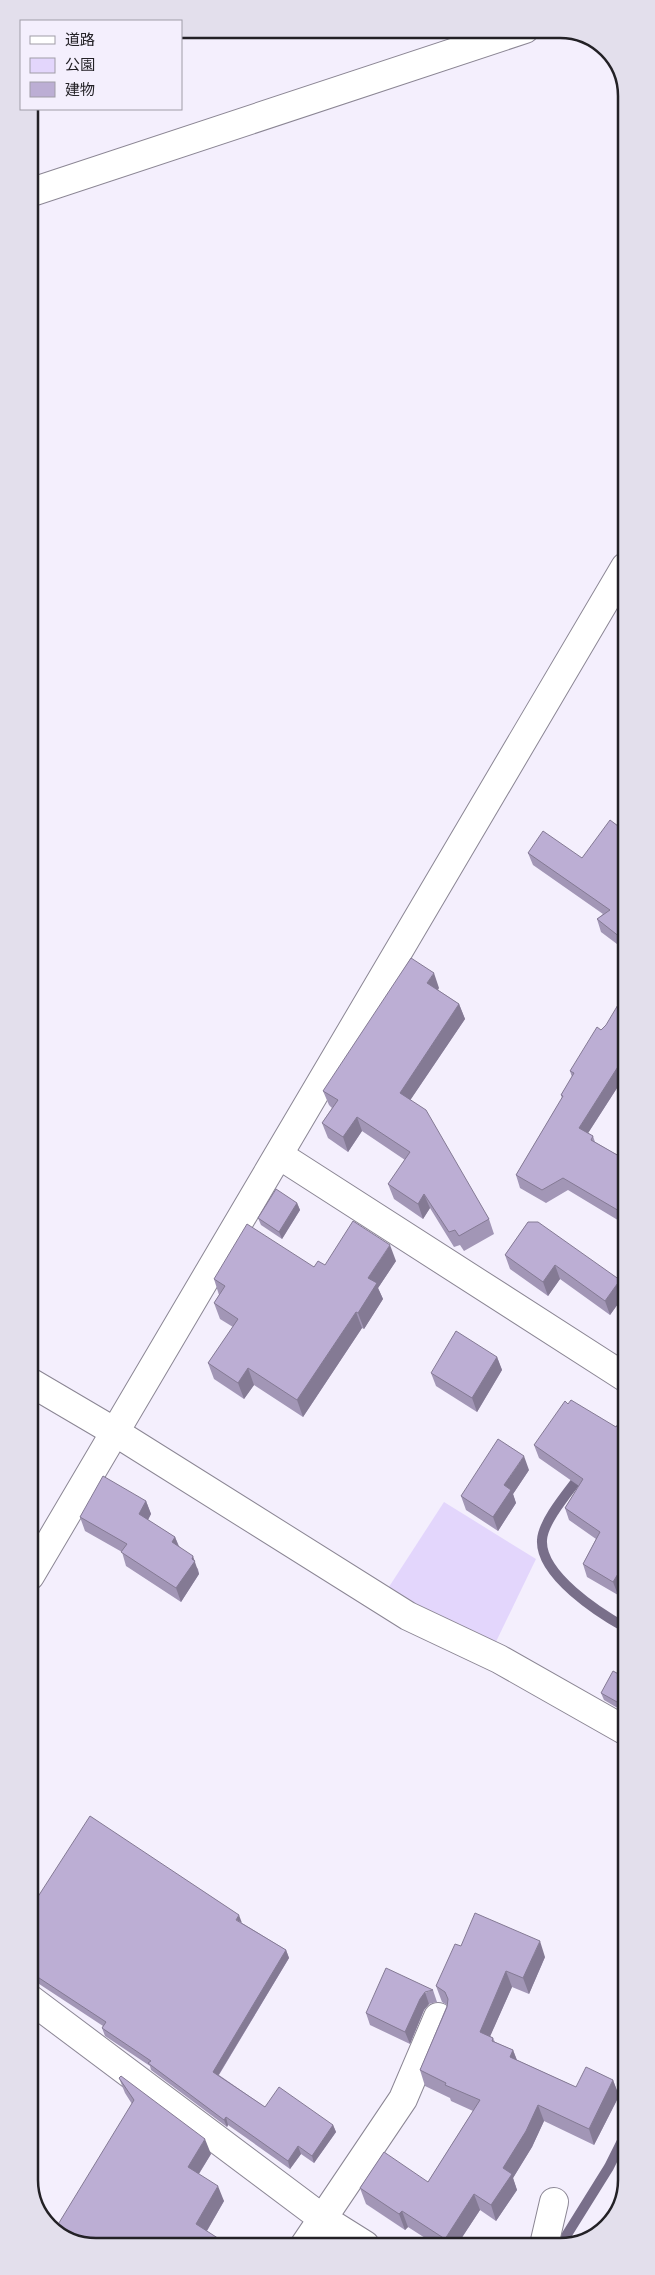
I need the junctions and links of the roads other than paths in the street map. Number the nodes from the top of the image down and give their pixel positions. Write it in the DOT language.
graph roads {
  1 [pos="498,38"];
  2 [pos="38,190"];
  3 [pos="618,579"];
  4 [pos="279,1155"];
  5 [pos="618,1373"];
  6 [pos="38,1387"];
  7 [pos="115,1432"];
  8 [pos="38,1562"];
  9 [pos="618,1726"];
  10 [pos="38,2004"];
  11 [pos="438,2017"];
  12 [pos="554,2202"];
  13 [pos="322,2218"];
  14 [pos="309,2237"];
  15 [pos="353,2238"];
  16 [pos="546,2238"];
  1 -- 2 [label="street"];
  3 -- 4 [label="street"];
  4 -- 5 [label="street"];
  4 -- 7 [label="street"];
  6 -- 7 [label="street"];
  7 -- 8 [label="street"];
  7 -- 9 [label="street"];
  10 -- 13 [label="street"];
  11 -- 13 [label="street"];
  12 -- 16 [label="street"];
  13 -- 14 [label="street"];
  13 -- 15 [label="street"];
}
